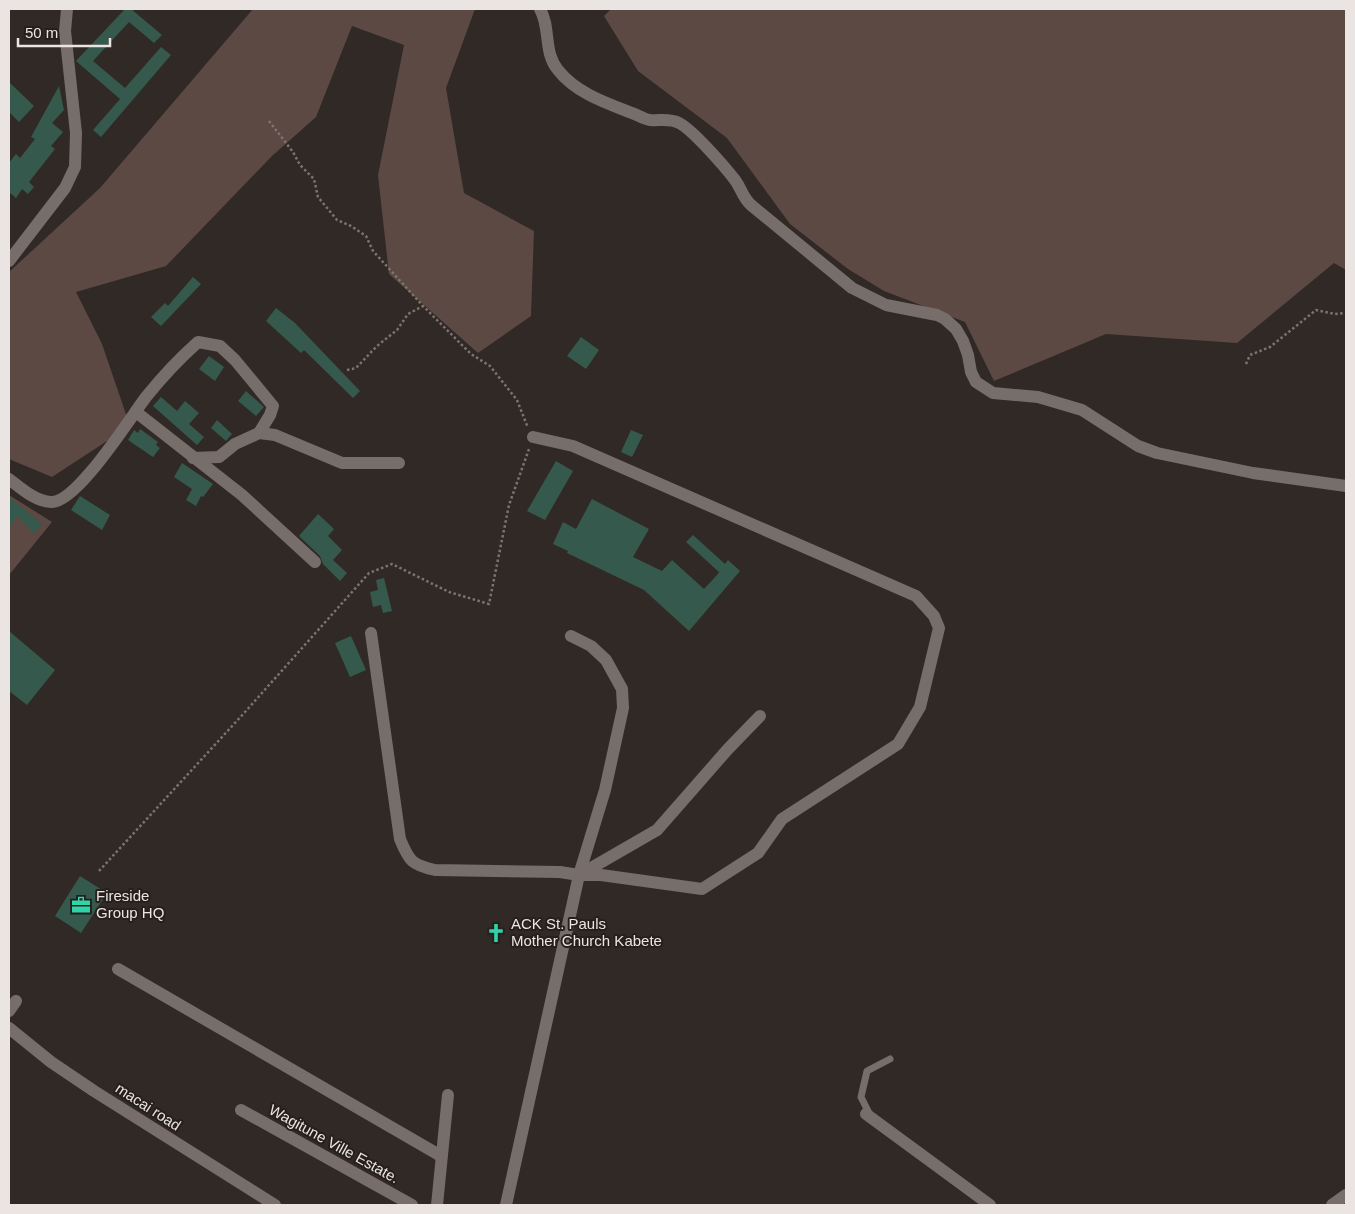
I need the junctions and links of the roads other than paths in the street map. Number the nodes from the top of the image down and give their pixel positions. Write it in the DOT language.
graph roads {
  1 [pos="68,9"];
  2 [pos="540,9"];
  3 [pos="9,261"];
  4 [pos="136,412"];
  5 [pos="259,433"];
  6 [pos="533,437"];
  7 [pos="193,458"];
  8 [pos="400,462"];
  9 [pos="9,479"];
  10 [pos="1346,486"];
  11 [pos="315,562"];
  12 [pos="371,633"];
  13 [pos="571,636"];
  14 [pos="760,716"];
  15 [pos="579,875"];
  16 [pos="118,970"];
  17 [pos="9,1028"];
  18 [pos="890,1059"];
  19 [pos="448,1095"];
  20 [pos="240,1110"];
  21 [pos="869,1116"];
  22 [pos="441,1156"];
  23 [pos="1346,1195"];
  24 [pos="275,1205"];
  25 [pos="412,1205"];
  26 [pos="437,1205"];
  27 [pos="506,1205"];
  28 [pos="990,1205"];
  29 [pos="1332,1205"];
  1 -- 3 [label="street"];
  2 -- 10 [label="street"];
  4 -- 5 [label="street"];
  4 -- 7 [label="street"];
  4 -- 9 [label="street"];
  5 -- 7 [label="street"];
  5 -- 8 [label="street"];
  6 -- 15 [label="street"];
  7 -- 11 [label="street"];
  12 -- 15 [label="street"];
  13 -- 15 [label="street"];
  14 -- 15 [label="street"];
  15 -- 27 [label="street"];
  16 -- 22 [label="street"];
  17 -- 24 [label="street, macai road"];
  18 -- 21 [label="lane"];
  19 -- 22 [label="street"];
  20 -- 25 [label="street, Wagitune Ville Estate."];
  21 -- 28 [label="street"];
  22 -- 26 [label="street"];
  23 -- 29 [label="street"];
}
